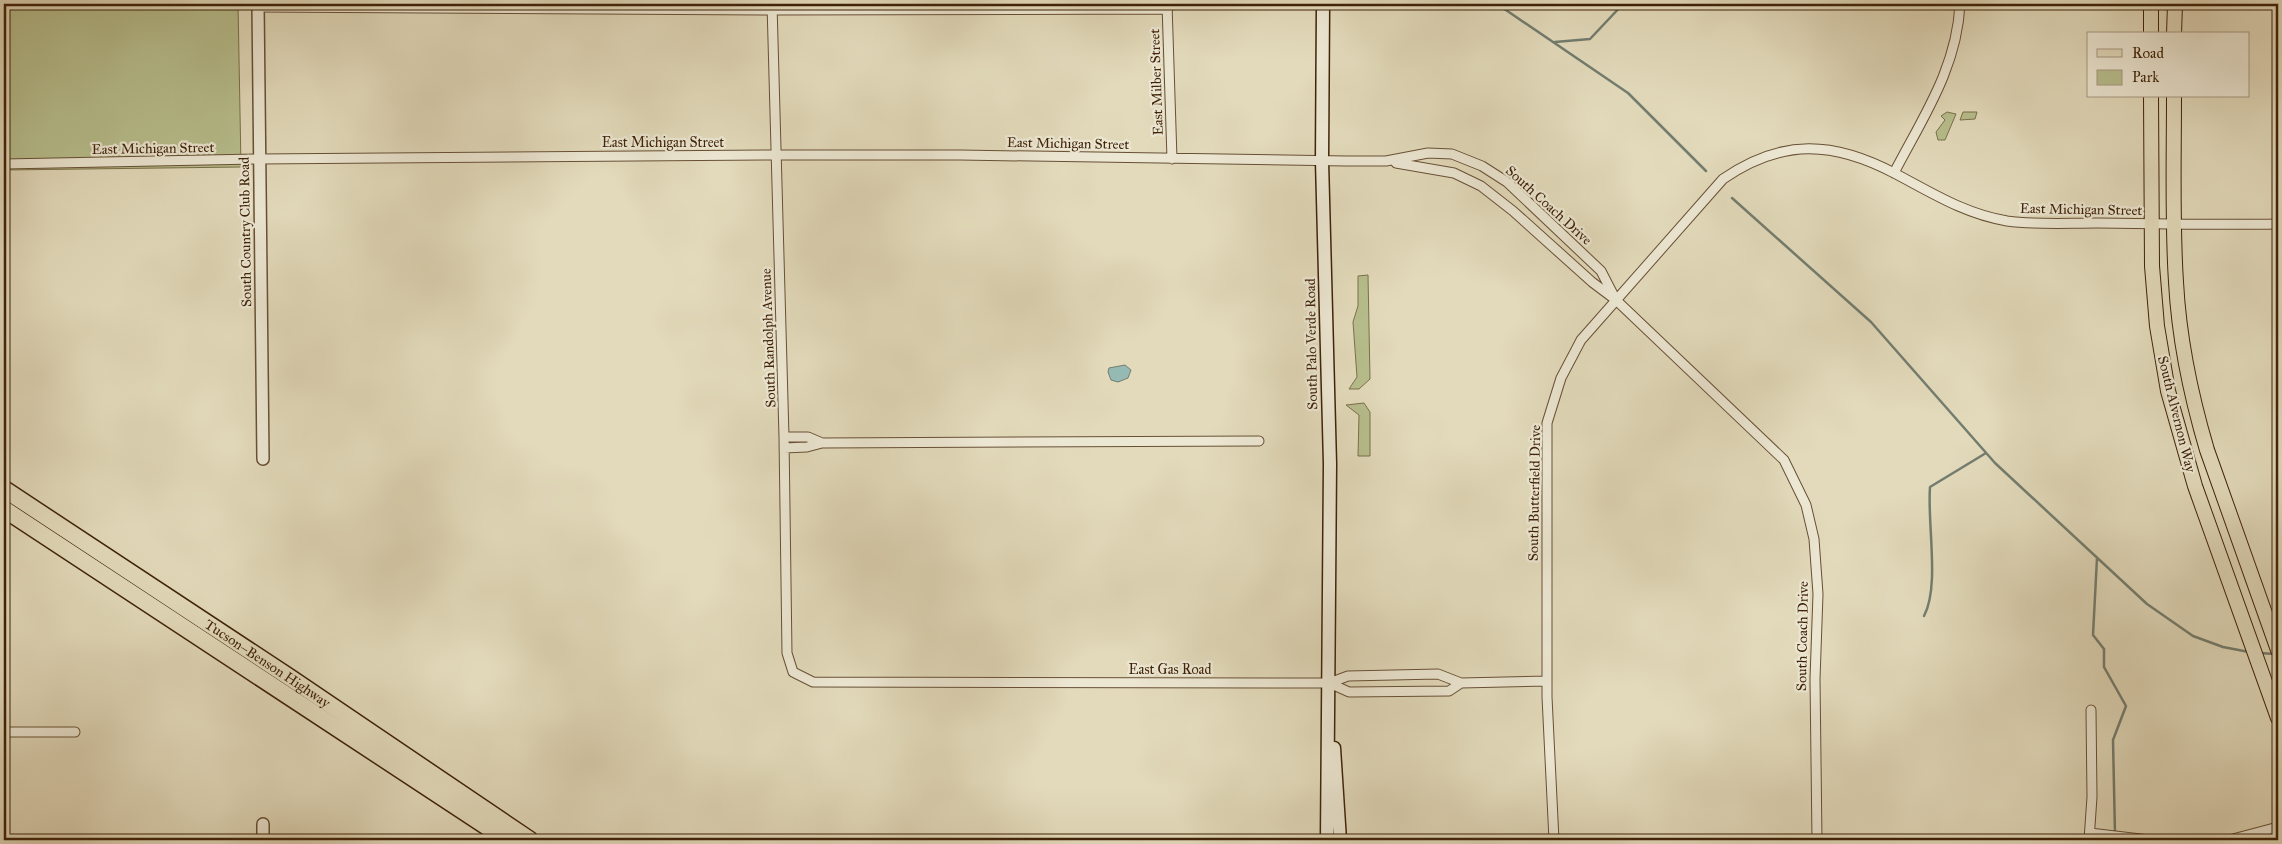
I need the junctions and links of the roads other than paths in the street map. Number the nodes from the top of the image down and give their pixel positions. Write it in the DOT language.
graph roads {
  1 [pos="1322,4"];
  2 [pos="1960,4"];
  3 [pos="2151,4"];
  4 [pos="2174,4"];
  5 [pos="258,6"];
  6 [pos="772,7"];
  7 [pos="1167,7"];
  8 [pos="2151,32"];
  9 [pos="2174,32"];
  10 [pos="2151,98"];
  11 [pos="2174,98"];
  12 [pos="776,155"];
  13 [pos="259,159"];
  14 [pos="1172,159"];
  15 [pos="1322,161"];
  16 [pos="1386,161"];
  17 [pos="4,164"];
  18 [pos="1482,166"];
  19 [pos="1894,172"];
  20 [pos="1472,181"];
  21 [pos="2150,224"];
  22 [pos="2174,224"];
  23 [pos="2278,224"];
  24 [pos="1616,300"];
  25 [pos="784,437"];
  26 [pos="1259,441"];
  27 [pos="822,443"];
  28 [pos="784,448"];
  29 [pos="262,459"];
  30 [pos="4,489"];
  31 [pos="4,509"];
  32 [pos="2278,649"];
  33 [pos="793,672"];
  34 [pos="1547,681"];
  35 [pos="1328,683"];
  36 [pos="1460,683"];
  37 [pos="2091,710"];
  38 [pos="2278,718"];
  39 [pos="4,732"];
  40 [pos="74,732"];
  41 [pos="263,824"];
  42 [pos="2278,827"];
  43 [pos="2090,836"];
  44 [pos="263,840"];
  45 [pos="507,840"];
  46 [pos="530,840"];
  47 [pos="1327,840"];
  48 [pos="1340,840"];
  49 [pos="1554,840"];
  50 [pos="1817,840"];
  51 [pos="2149,840"];
  52 [pos="2229,840"];
  1 -- 15 [label="main road, South Palo Verde Road"];
  2 -- 19 [label="street"];
  3 -- 8 [label="main road"];
  4 -- 9 [label="main road"];
  5 -- 6 [label="street"];
  5 -- 13 [label="street, South Country Club Road"];
  6 -- 7 [label="street"];
  6 -- 12 [label="street, South Randolph Avenue"];
  7 -- 14 [label="street, East Milber Street"];
  10 -- 21 [label="main road, South Alvernon Way"];
  11 -- 22 [label="main road, South Alvernon Way"];
  12 -- 13 [label="street, East Michigan Street"];
  12 -- 14 [label="street, East Michigan Street"];
  12 -- 25 [label="street, South Randolph Avenue"];
  13 -- 17 [label="street, East Michigan Street"];
  13 -- 29 [label="street, South Country Club Road"];
  14 -- 15 [label="street, East Michigan Street"];
  15 -- 16 [label="street, South Coach Drive"];
  15 -- 35 [label="main road, South Palo Verde Road"];
  16 -- 18 [label="street, South Coach Drive"];
  16 -- 20 [label="street, South Coach Drive"];
  18 -- 20 [label="street"];
  18 -- 24 [label="street, South Coach Drive"];
  19 -- 21 [label="street, East Michigan Street"];
  19 -- 24 [label="street, South Butterfield Drive"];
  20 -- 24 [label="street, South Coach Drive"];
  21 -- 22 [label="street, East Michigan Street"];
  21 -- 38 [label="main road, South Alvernon Way"];
  22 -- 23 [label="street, East Michigan Street"];
  22 -- 32 [label="main road, South Alvernon Way"];
  24 -- 34 [label="street, South Butterfield Drive"];
  24 -- 50 [label="street, South Coach Drive"];
  25 -- 27 [label="street"];
  25 -- 28 [label="street, South Randolph Avenue"];
  26 -- 27 [label="street"];
  27 -- 28 [label="street"];
  28 -- 33 [label="street, South Randolph Avenue"];
  30 -- 46 [label="highway, Tucson–Benson Highway"];
  31 -- 45 [label="highway, Tucson–Benson Highway"];
  33 -- 35 [label="street, East Gas Road"];
  34 -- 36 [label="street, East Gas Road"];
  34 -- 49 [label="street, South Butterfield Drive"];
  35 -- 36 [label="street, East Gas Road"];
  35 -- 36 [label="street"];
  35 -- 47 [label="main road, South Palo Verde Road"];
  35 -- 48 [label="main road, South Palo Verde Road"];
  37 -- 43 [label="street"];
  39 -- 40 [label="street"];
  41 -- 44 [label="street"];
  42 -- 52 [label="street"];
  43 -- 51 [label="street"];
}
